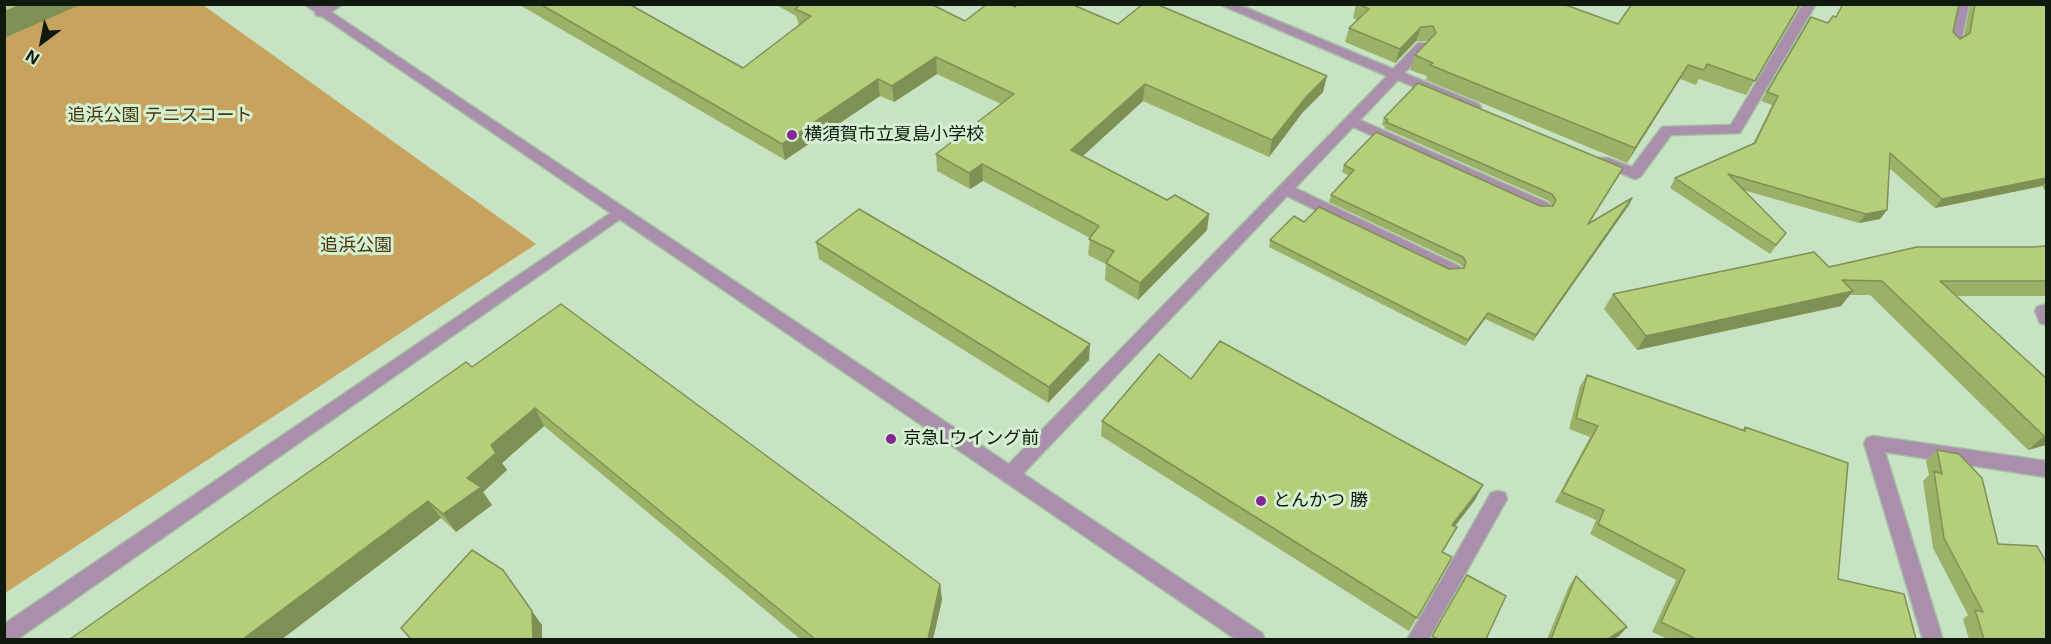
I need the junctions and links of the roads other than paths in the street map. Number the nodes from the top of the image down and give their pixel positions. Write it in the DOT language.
graph roads {
  1 [pos="338,4"];
  2 [pos="1225,4"];
  3 [pos="1810,4"];
  4 [pos="1963,4"];
  5 [pos="316,9"];
  6 [pos="1955,42"];
  7 [pos="1423,46"];
  8 [pos="1396,74"];
  9 [pos="1483,111"];
  10 [pos="1351,121"];
  11 [pos="1591,156"];
  12 [pos="1285,189"];
  13 [pos="1544,207"];
  14 [pos="618,213"];
  15 [pos="1453,270"];
  16 [pos="2046,310"];
  17 [pos="2046,319"];
  18 [pos="2046,469"];
  19 [pos="1010,475"];
  20 [pos="1498,498"];
  21 [pos="4,636"];
  22 [pos="1255,639"];
  23 [pos="1417,639"];
  24 [pos="1933,639"];
  1 -- 5 [label="street"];
  2 -- 8 [label="street"];
  3 -- 11 [label="street"];
  4 -- 6 [label="street"];
  5 -- 14 [label="street"];
  7 -- 8 [label="street"];
  8 -- 9 [label="street"];
  8 -- 10 [label="street"];
  10 -- 12 [label="street"];
  10 -- 13 [label="street"];
  12 -- 15 [label="street"];
  12 -- 19 [label="street"];
  14 -- 19 [label="street"];
  14 -- 21 [label="street"];
  16 -- 17 [label="street"];
  18 -- 24 [label="street"];
  19 -- 22 [label="street"];
  20 -- 23 [label="street"];
}
